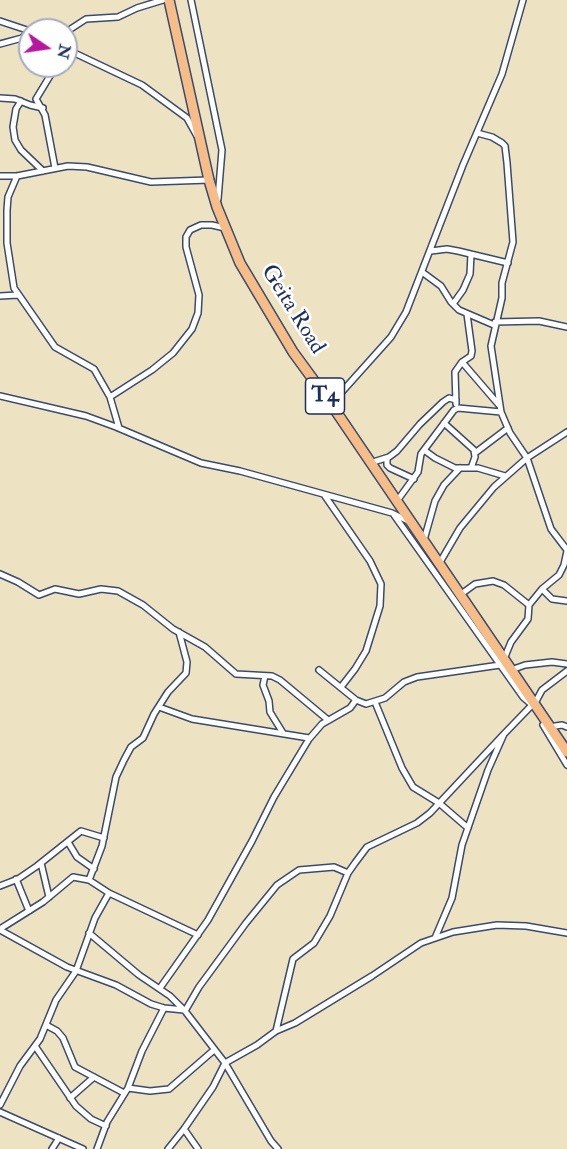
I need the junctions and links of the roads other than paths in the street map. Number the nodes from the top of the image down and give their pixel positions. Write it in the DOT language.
graph roads {
  1 [pos="163,0"];
  2 [pos="169,0"];
  3 [pos="191,0"];
  4 [pos="523,0"];
  5 [pos="0,21"];
  6 [pos="78,24"];
  7 [pos="18,27"];
  8 [pos="18,39"];
  9 [pos="0,44"];
  10 [pos="78,55"];
  11 [pos="49,78"];
  12 [pos="0,98"];
  13 [pos="21,101"];
  14 [pos="43,108"];
  15 [pos="477,133"];
  16 [pos="199,140"];
  17 [pos="55,168"];
  18 [pos="43,171"];
  19 [pos="0,176"];
  20 [pos="17,176"];
  21 [pos="209,180"];
  22 [pos="217,207"];
  23 [pos="225,228"];
  24 [pos="431,251"];
  25 [pos="471,254"];
  26 [pos="508,263"];
  27 [pos="422,272"];
  28 [pos="18,295"];
  29 [pos="0,296"];
  30 [pos="453,304"];
  31 [pos="467,314"];
  32 [pos="495,324"];
  33 [pos="567,327"];
  34 [pos="462,362"];
  35 [pos="1,397"];
  36 [pos="110,397"];
  37 [pos="456,400"];
  38 [pos="331,404"];
  39 [pos="455,409"];
  40 [pos="500,409"];
  41 [pos="444,423"];
  42 [pos="118,428"];
  43 [pos="508,428"];
  44 [pos="567,432"];
  45 [pos="424,450"];
  46 [pos="475,453"];
  47 [pos="387,458"];
  48 [pos="527,458"];
  49 [pos="370,463"];
  50 [pos="460,468"];
  51 [pos="471,468"];
  52 [pos="505,476"];
  53 [pos="414,478"];
  54 [pos="325,496"];
  55 [pos="397,501"];
  56 [pos="392,513"];
  57 [pos="411,523"];
  58 [pos="424,542"];
  59 [pos="567,550"];
  60 [pos="439,564"];
  61 [pos="0,574"];
  62 [pos="543,588"];
  63 [pos="460,595"];
  64 [pos="567,601"];
  65 [pos="529,605"];
  66 [pos="179,632"];
  67 [pos="502,663"];
  68 [pos="567,664"];
  69 [pos="319,670"];
  70 [pos="511,670"];
  71 [pos="567,671"];
  72 [pos="266,676"];
  73 [pos="341,687"];
  74 [pos="356,700"];
  75 [pos="375,702"];
  76 [pos="533,704"];
  77 [pos="159,707"];
  78 [pos="328,720"];
  79 [pos="549,727"];
  80 [pos="567,727"];
  81 [pos="284,733"];
  82 [pos="504,734"];
  83 [pos="309,738"];
  84 [pos="567,752"];
  85 [pos="567,765"];
  86 [pos="439,803"];
  87 [pos="468,828"];
  88 [pos="104,838"];
  89 [pos="68,842"];
  90 [pos="41,863"];
  91 [pos="94,869"];
  92 [pos="348,873"];
  93 [pos="16,879"];
  94 [pos="89,880"];
  95 [pos="0,886"];
  96 [pos="109,893"];
  97 [pos="49,897"];
  98 [pos="29,911"];
  99 [pos="0,930"];
  100 [pos="89,933"];
  101 [pos="567,933"];
  102 [pos="198,935"];
  103 [pos="435,938"];
  104 [pos="76,971"];
  105 [pos="159,988"];
  106 [pos="164,1008"];
  107 [pos="184,1011"];
  108 [pos="46,1025"];
  109 [pos="276,1031"];
  110 [pos="35,1046"];
  111 [pos="214,1050"];
  112 [pos="225,1062"];
  113 [pos="94,1077"];
  114 [pos="126,1091"];
  115 [pos="70,1098"];
  116 [pos="0,1105"];
  117 [pos="0,1112"];
  118 [pos="106,1126"];
  119 [pos="184,1129"];
  120 [pos="58,1138"];
  121 [pos="52,1149"];
  122 [pos="83,1149"];
  123 [pos="97,1149"];
  124 [pos="168,1149"];
  125 [pos="198,1149"];
  126 [pos="278,1149"];
  1 -- 6 [label="street"];
  2 -- 16 [label="highway, Geita Road / T4"];
  3 -- 22 [label="street"];
  4 -- 15 [label="street"];
  5 -- 7 [label="street"];
  8 -- 9 [label="street"];
  10 -- 16 [label="street"];
  11 -- 14 [label="street"];
  12 -- 13 [label="street"];
  13 -- 14 [label="street"];
  13 -- 18 [label="street"];
  14 -- 17 [label="street"];
  15 -- 24 [label="street"];
  15 -- 26 [label="street"];
  16 -- 21 [label="highway, Geita Road / T4"];
  17 -- 18 [label="street"];
  17 -- 21 [label="street"];
  18 -- 20 [label="street"];
  19 -- 20 [label="street"];
  20 -- 28 [label="street"];
  21 -- 22 [label="highway, Geita Road / T4"];
  22 -- 23 [label="highway, Geita Road / T4"];
  23 -- 36 [label="street"];
  23 -- 38 [label="highway, Geita Road / T4"];
  24 -- 25 [label="street"];
  24 -- 27 [label="street"];
  25 -- 26 [label="street"];
  25 -- 30 [label="street"];
  26 -- 32 [label="street"];
  27 -- 30 [label="street"];
  27 -- 38 [label="street"];
  28 -- 29 [label="street"];
  28 -- 36 [label="street"];
  30 -- 31 [label="street"];
  31 -- 32 [label="street"];
  31 -- 34 [label="street"];
  32 -- 33 [label="street"];
  32 -- 40 [label="street"];
  34 -- 37 [label="street"];
  34 -- 40 [label="street"];
  35 -- 42 [label="street"];
  36 -- 42 [label="street"];
  37 -- 39 [label="street"];
  37 -- 47 [label="street"];
  38 -- 49 [label="highway, Geita Road / T4"];
  39 -- 40 [label="street"];
  39 -- 41 [label="street"];
  40 -- 43 [label="street"];
  41 -- 45 [label="street"];
  41 -- 46 [label="street"];
  42 -- 54 [label="street"];
  43 -- 46 [label="street"];
  43 -- 48 [label="street"];
  44 -- 48 [label="street"];
  45 -- 50 [label="street"];
  45 -- 53 [label="street"];
  46 -- 51 [label="street"];
  47 -- 49 [label="street"];
  47 -- 53 [label="street"];
  48 -- 52 [label="street"];
  48 -- 59 [label="street"];
  49 -- 55 [label="highway, Geita Road / T4"];
  50 -- 51 [label="street"];
  50 -- 58 [label="street"];
  51 -- 52 [label="street"];
  52 -- 60 [label="street"];
  53 -- 55 [label="street"];
  54 -- 56 [label="street"];
  54 -- 73 [label="street"];
  55 -- 57 [label="highway, Geita Road / T4"];
  56 -- 57 [label="street"];
  56 -- 67 [label="street"];
  57 -- 58 [label="highway, Geita Road / T4"];
  58 -- 60 [label="highway, Geita Road / T4"];
  59 -- 62 [label="street"];
  60 -- 63 [label="highway, Geita Road / T4"];
  61 -- 66 [label="street"];
  62 -- 64 [label="street"];
  62 -- 65 [label="street"];
  63 -- 65 [label="street"];
  63 -- 67 [label="highway, Geita Road / T4"];
  65 -- 67 [label="street"];
  66 -- 72 [label="street"];
  66 -- 77 [label="street"];
  67 -- 70 [label="highway, Geita Road / T4"];
  67 -- 75 [label="street"];
  67 -- 76 [label="street"];
  68 -- 70 [label="street"];
  69 -- 73 [label="street"];
  70 -- 76 [label="highway, Geita Road / T4"];
  71 -- 76 [label="street"];
  72 -- 78 [label="street"];
  72 -- 81 [label="street"];
  73 -- 74 [label="street"];
  74 -- 75 [label="street"];
  74 -- 78 [label="street"];
  75 -- 86 [label="street"];
  76 -- 79 [label="highway, Geita Road / T4"];
  76 -- 82 [label="street"];
  76 -- 85 [label="street"];
  77 -- 81 [label="street"];
  77 -- 88 [label="street"];
  78 -- 83 [label="street"];
  79 -- 80 [label="street"];
  79 -- 84 [label="highway, Geita Road / T4"];
  81 -- 83 [label="street"];
  82 -- 86 [label="street"];
  82 -- 87 [label="street"];
  83 -- 102 [label="street"];
  86 -- 87 [label="street"];
  86 -- 92 [label="street"];
  87 -- 103 [label="street"];
  88 -- 89 [label="street"];
  88 -- 91 [label="street"];
  89 -- 90 [label="street"];
  89 -- 91 [label="street"];
  90 -- 93 [label="street"];
  90 -- 97 [label="street"];
  91 -- 94 [label="street"];
  92 -- 107 [label="street"];
  92 -- 109 [label="street"];
  93 -- 95 [label="street"];
  93 -- 98 [label="street"];
  94 -- 96 [label="street"];
  94 -- 97 [label="street"];
  96 -- 100 [label="street"];
  96 -- 102 [label="street"];
  97 -- 98 [label="street"];
  98 -- 99 [label="street"];
  99 -- 104 [label="street"];
  100 -- 104 [label="street"];
  100 -- 105 [label="street"];
  101 -- 103 [label="street"];
  102 -- 105 [label="street"];
  103 -- 109 [label="street"];
  104 -- 106 [label="street"];
  104 -- 108 [label="street"];
  105 -- 107 [label="street"];
  106 -- 107 [label="street"];
  106 -- 114 [label="street"];
  107 -- 111 [label="street"];
  108 -- 110 [label="street"];
  108 -- 113 [label="street"];
  109 -- 112 [label="street"];
  110 -- 115 [label="street"];
  110 -- 116 [label="street"];
  111 -- 112 [label="street"];
  111 -- 114 [label="street"];
  112 -- 119 [label="street"];
  112 -- 126 [label="street"];
  113 -- 114 [label="street"];
  113 -- 115 [label="street"];
  114 -- 118 [label="street"];
  115 -- 118 [label="street"];
  117 -- 120 [label="street"];
  118 -- 123 [label="street"];
  119 -- 124 [label="street"];
  119 -- 125 [label="street"];
  120 -- 121 [label="street"];
  120 -- 122 [label="street"];
}
